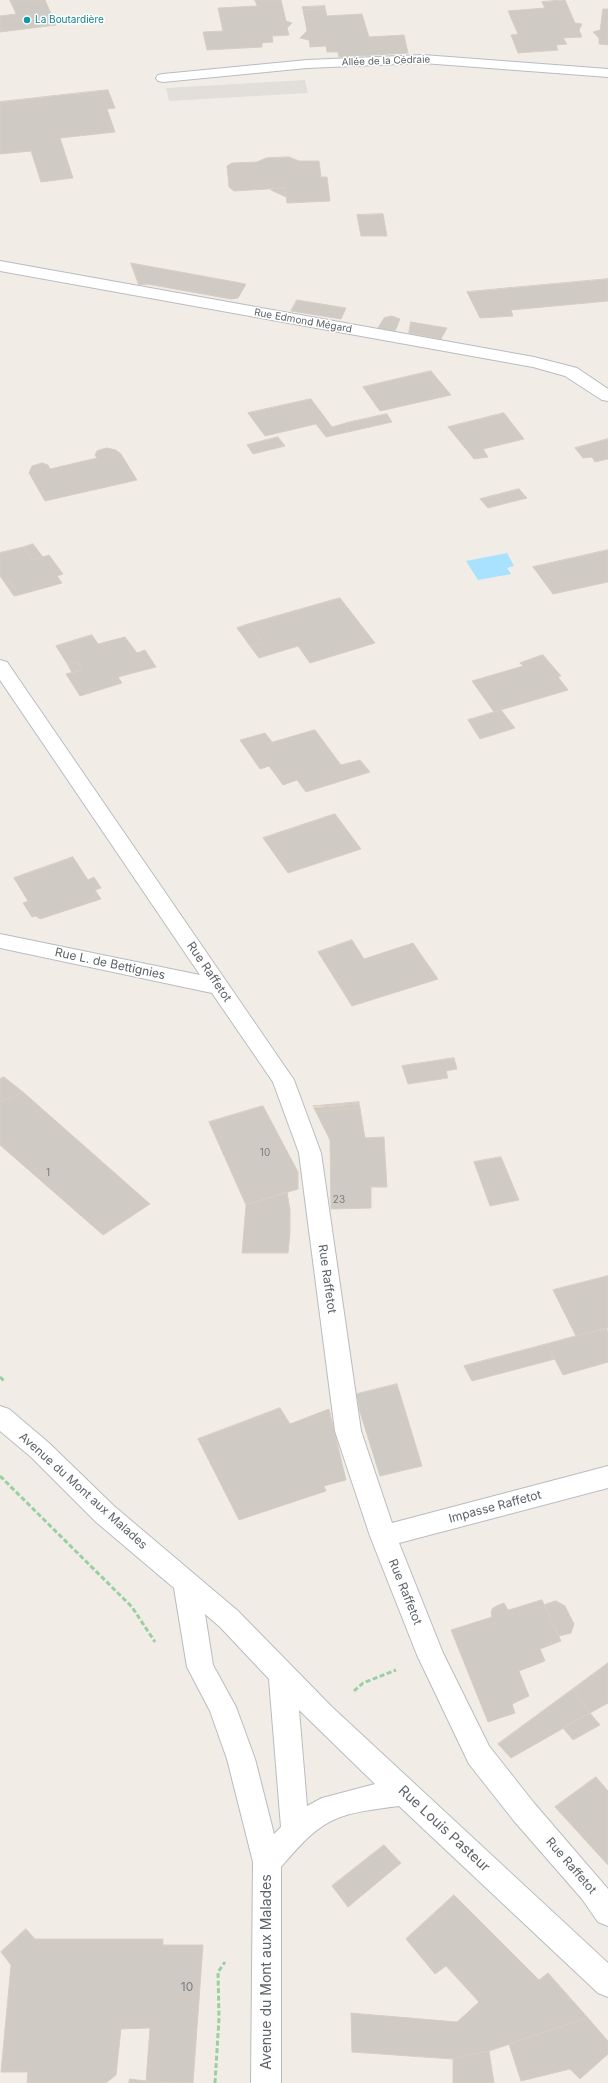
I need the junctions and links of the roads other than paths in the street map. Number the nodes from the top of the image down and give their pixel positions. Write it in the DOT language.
graph roads {
  1 [pos="608,73"];
  2 [pos="163,78"];
  3 [pos="0,266"];
  4 [pos="605,398"];
  5 [pos="0,666"];
  6 [pos="0,941"];
  7 [pos="219,987"];
  8 [pos="0,1416"];
  9 [pos="608,1477"];
  10 [pos="383,1536"];
  11 [pos="186,1582"];
  12 [pos="282,1673"];
  13 [pos="406,1793"];
  14 [pos="295,1831"];
  15 [pos="267,1862"];
  16 [pos="608,1912"];
  17 [pos="608,1983"];
  18 [pos="266,2083"];
  1 -- 2 [label="street, Allée de la Cédraie"];
  3 -- 4 [label="street, Rue Edmond Mégard"];
  5 -- 7 [label="street, Rue Raffetot"];
  6 -- 7 [label="street, Rue L. de Bettignies"];
  7 -- 10 [label="street, Rue Raffetot"];
  8 -- 11 [label="street, Avenue du Mont aux Malades"];
  9 -- 10 [label="street, Impasse Raffetot"];
  10 -- 16 [label="street, Rue Raffetot"];
  11 -- 12 [label="street, Avenue du Mont aux Malades"];
  11 -- 15 [label="street, Avenue du Mont aux Malades"];
  12 -- 13 [label="street, Rue Louis Pasteur"];
  12 -- 14 [label="street"];
  13 -- 14 [label="street, Avenue du Mont aux Malades"];
  13 -- 17 [label="street, Rue Louis Pasteur"];
  14 -- 15 [label="street, Avenue du Mont aux Malades"];
  15 -- 18 [label="street, Avenue du Mont aux Malades"];
}
